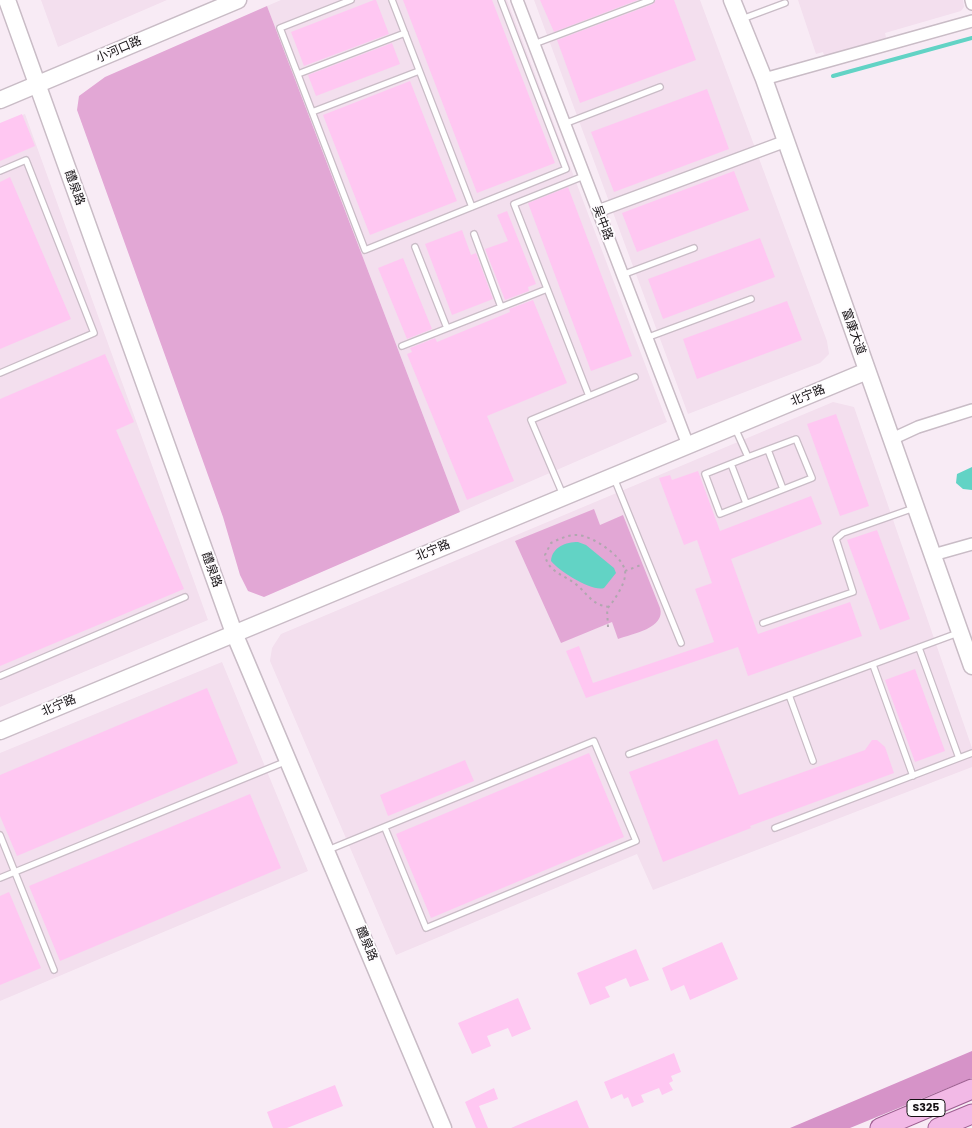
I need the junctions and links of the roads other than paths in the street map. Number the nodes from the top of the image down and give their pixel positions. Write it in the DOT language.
graph roads {
  1 [pos="7,0"];
  2 [pos="238,0"];
  3 [pos="351,0"];
  4 [pos="392,0"];
  5 [pos="501,0"];
  6 [pos="517,0"];
  7 [pos="651,0"];
  8 [pos="732,0"];
  9 [pos="971,0"];
  10 [pos="785,3"];
  11 [pos="972,4"];
  12 [pos="740,20"];
  13 [pos="972,21"];
  14 [pos="405,33"];
  15 [pos="534,44"];
  16 [pos="419,71"];
  17 [pos="298,74"];
  18 [pos="764,79"];
  19 [pos="37,85"];
  20 [pos="660,87"];
  21 [pos="0,100"];
  22 [pos="312,112"];
  23 [pos="564,124"];
  24 [pos="786,141"];
  25 [pos="0,171"];
  26 [pos="584,176"];
  27 [pos="472,207"];
  28 [pos="598,211"];
  29 [pos="474,234"];
  30 [pos="414,248"];
  31 [pos="694,248"];
  32 [pos="622,275"];
  33 [pos="547,289"];
  34 [pos="750,299"];
  35 [pos="502,307"];
  36 [pos="447,328"];
  37 [pos="646,338"];
  38 [pos="402,346"];
  39 [pos="867,371"];
  40 [pos="0,374"];
  41 [pos="635,377"];
  42 [pos="589,396"];
  43 [pos="972,410"];
  44 [pos="735,426"];
  45 [pos="892,439"];
  46 [pos="688,445"];
  47 [pos="768,450"];
  48 [pos="748,457"];
  49 [pos="731,464"];
  50 [pos="613,476"];
  51 [pos="783,489"];
  52 [pos="563,497"];
  53 [pos="746,504"];
  54 [pos="916,507"];
  55 [pos="972,544"];
  56 [pos="933,555"];
  57 [pos="185,598"];
  58 [pos="763,623"];
  59 [pos="234,633"];
  60 [pos="965,636"];
  61 [pos="681,643"];
  62 [pos="919,648"];
  63 [pos="873,665"];
  64 [pos="972,666"];
  65 [pos="0,676"];
  66 [pos="789,695"];
  67 [pos="0,731"];
  68 [pos="972,753"];
  69 [pos="629,754"];
  70 [pos="959,758"];
  71 [pos="288,760"];
  72 [pos="813,761"];
  73 [pos="913,776"];
  74 [pos="385,828"];
  75 [pos="775,828"];
  76 [pos="0,835"];
  77 [pos="326,851"];
  78 [pos="15,872"];
  79 [pos="0,878"];
  80 [pos="54,970"];
  81 [pos="972,1089"];
  82 [pos="972,1114"];
  83 [pos="443,1128"];
  84 [pos="880,1128"];
  85 [pos="938,1128"];
  1 -- 19 [label="street, 醴泉路"];
  2 -- 19 [label="street, 小河口路"];
  3 -- 17 [label="lane"];
  4 -- 14 [label="lane"];
  5 -- 27 [label="lane"];
  6 -- 15 [label="street, 吴中路"];
  7 -- 15 [label="lane"];
  8 -- 12 [label="street, 富康大道"];
  9 -- 11 [label="street"];
  10 -- 12 [label="lane"];
  12 -- 18 [label="street, 富康大道"];
  13 -- 18 [label="street"];
  14 -- 16 [label="lane"];
  14 -- 17 [label="lane"];
  15 -- 23 [label="street, 吴中路"];
  16 -- 22 [label="lane"];
  16 -- 27 [label="lane"];
  17 -- 22 [label="lane"];
  18 -- 24 [label="street, 富康大道"];
  19 -- 21 [label="street, 小河口路"];
  19 -- 59 [label="street, 醴泉路"];
  20 -- 23 [label="lane"];
  22 -- 27 [label="lane"];
  23 -- 26 [label="street, 吴中路"];
  24 -- 28 [label="street"];
  24 -- 39 [label="street, 富康大道"];
  25 -- 40 [label="lane"];
  26 -- 28 [label="street, 吴中路"];
  26 -- 33 [label="lane"];
  28 -- 32 [label="street, 吴中路"];
  29 -- 35 [label="lane"];
  30 -- 36 [label="lane"];
  31 -- 32 [label="lane"];
  32 -- 37 [label="street, 吴中路"];
  33 -- 35 [label="lane"];
  33 -- 42 [label="lane"];
  34 -- 37 [label="lane"];
  35 -- 36 [label="lane"];
  36 -- 38 [label="lane"];
  37 -- 46 [label="street, 吴中路"];
  39 -- 44 [label="street, 北宁路"];
  39 -- 45 [label="street, 富康大道"];
  41 -- 42 [label="lane"];
  42 -- 52 [label="lane"];
  43 -- 45 [label="street"];
  44 -- 46 [label="street, 北宁路"];
  44 -- 48 [label="lane"];
  45 -- 54 [label="street, 富康大道"];
  46 -- 50 [label="street, 北宁路"];
  47 -- 48 [label="lane"];
  47 -- 51 [label="lane"];
  47 -- 51 [label="lane"];
  48 -- 49 [label="lane"];
  49 -- 53 [label="lane"];
  49 -- 53 [label="lane"];
  50 -- 52 [label="street, 北宁路"];
  50 -- 61 [label="lane"];
  51 -- 53 [label="lane"];
  52 -- 59 [label="street, 北宁路"];
  54 -- 56 [label="street, 富康大道"];
  54 -- 58 [label="lane"];
  55 -- 56 [label="street"];
  56 -- 60 [label="street, 富康大道"];
  57 -- 65 [label="lane"];
  59 -- 67 [label="street, 北宁路"];
  59 -- 71 [label="street, 醴泉路"];
  60 -- 62 [label="lane"];
  60 -- 64 [label="street, 富康大道"];
  62 -- 63 [label="lane"];
  62 -- 70 [label="lane"];
  63 -- 66 [label="lane"];
  63 -- 73 [label="lane"];
  66 -- 69 [label="lane"];
  66 -- 72 [label="lane"];
  68 -- 70 [label="lane"];
  70 -- 73 [label="lane"];
  71 -- 77 [label="street, 醴泉路"];
  71 -- 78 [label="lane"];
  73 -- 75 [label="lane"];
  74 -- 74 [label="lane"];
  74 -- 77 [label="lane"];
  76 -- 78 [label="lane"];
  77 -- 83 [label="street, 醴泉路"];
  78 -- 79 [label="lane"];
  78 -- 80 [label="lane"];
  81 -- 84 [label="main road, S325"];
  82 -- 85 [label="main road, S325"];
}
